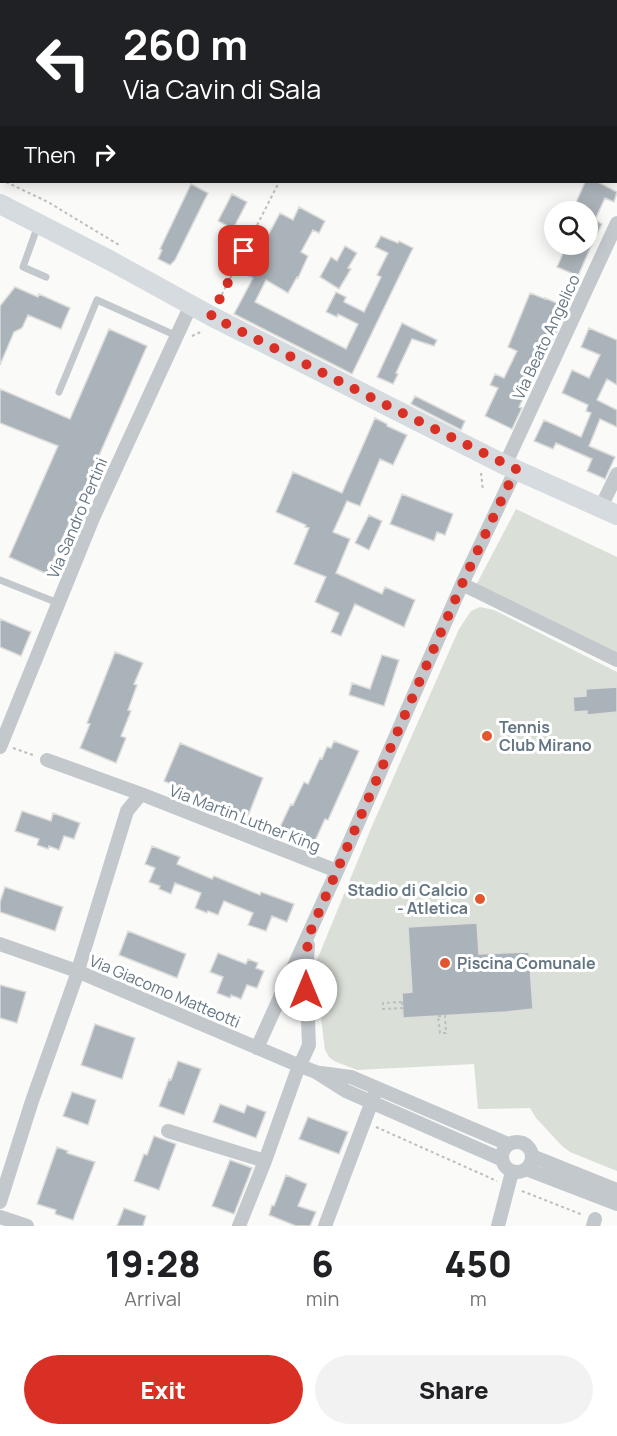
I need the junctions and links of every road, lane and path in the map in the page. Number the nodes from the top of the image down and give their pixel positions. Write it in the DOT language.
graph roads {
  1 [pos="8,183"];
  2 [pos="278,183"];
  3 [pos="0,195"];
  4 [pos="0,204"];
  5 [pos="0,211"];
  6 [pos="617,223"];
  7 [pos="37,228"];
  8 [pos="116,253"];
  9 [pos="46,277"];
  10 [pos="191,305"];
  11 [pos="211,316"];
  12 [pos="177,336"];
  13 [pos="59,392"];
  14 [pos="510,467"];
  15 [pos="617,474"];
  16 [pos="609,511"];
  17 [pos="0,580"];
  18 [pos="462,584"];
  19 [pos="58,603"];
  20 [pos="617,660"];
  21 [pos="1,745"];
  22 [pos="47,760"];
  23 [pos="141,794"];
  24 [pos="337,872"];
  25 [pos="308,937"];
  26 [pos="0,944"];
  27 [pos="77,971"];
  28 [pos="383,1003"];
  29 [pos="440,1033"];
  30 [pos="257,1048"];
  31 [pos="300,1066"];
  32 [pos="316,1072"];
  33 [pos="377,1088"];
  34 [pos="371,1102"];
  35 [pos="168,1131"];
  36 [pos="384,1131"];
  37 [pos="508,1144"];
  38 [pos="532,1156"];
  39 [pos="501,1159"];
  40 [pos="265,1161"];
  41 [pos="519,1170"];
  42 [pos="514,1188"];
  43 [pos="617,1190"];
  44 [pos="0,1202"];
  45 [pos="617,1204"];
  46 [pos="0,1217"];
  47 [pos="594,1223"];
  48 [pos="27,1226"];
  49 [pos="239,1226"];
  50 [pos="325,1226"];
  51 [pos="498,1226"];
  1 -- 8 [label="path"];
  2 -- 11 [label="path"];
  3 -- 8 [label="main road"];
  4 -- 8 [label="main road"];
  5 -- 7 [label="main road"];
  6 -- 14 [label="street, Via Beato Angelico"];
  7 -- 8 [label="main road"];
  7 -- 9 [label="lane"];
  8 -- 10 [label="main road"];
  10 -- 11 [label="main road"];
  10 -- 12 [label="street, Via Sandro Pertini"];
  11 -- 14 [label="main road"];
  12 -- 13 [label="lane"];
  12 -- 19 [label="street, Via Sandro Pertini"];
  14 -- 16 [label="main road"];
  14 -- 18 [label="street, Via Beato Angelico"];
  15 -- 16 [label="street"];
  17 -- 19 [label="lane"];
  18 -- 20 [label="street"];
  18 -- 24 [label="street, Via Beato Angelico"];
  19 -- 21 [label="street, Via Sandro Pertini"];
  21 -- 22 [label="path"];
  22 -- 23 [label="street, Via Martin Luther King"];
  23 -- 24 [label="street, Via Martin Luther King"];
  23 -- 27 [label="street"];
  24 -- 25 [label="street, Via Beato Angelico"];
  25 -- 30 [label="street, Via Beato Angelico"];
  25 -- 31 [label="street"];
  26 -- 27 [label="street, Via Giacomo Matteotti"];
  27 -- 30 [label="street, Via Giacomo Matteotti"];
  27 -- 44 [label="street"];
  28 -- 28 [label="path"];
  29 -- 29 [label="path"];
  30 -- 31 [label="street, Via Giacomo Matteotti"];
  31 -- 32 [label="street, Via Giacomo Matteotti"];
  31 -- 40 [label="street"];
  32 -- 33 [label="street, Via Giacomo Matteotti"];
  32 -- 34 [label="street, Via Giacomo Matteotti"];
  33 -- 34 [label="street"];
  33 -- 37 [label="street, Via Giacomo Matteotti"];
  34 -- 39 [label="street, Via Giacomo Matteotti"];
  34 -- 50 [label="street"];
  35 -- 40 [label="street"];
  36 -- 42 [label="path"];
  37 -- 38 [label="street, Via Giacomo Matteotti"];
  37 -- 39 [label="street"];
  38 -- 41 [label="street"];
  38 -- 43 [label="street, Via Giacomo Matteotti"];
  39 -- 41 [label="street, Via Giacomo Matteotti"];
  40 -- 49 [label="street"];
  41 -- 42 [label="street"];
  41 -- 45 [label="street, Via Giacomo Matteotti"];
  42 -- 47 [label="path"];
  42 -- 51 [label="street"];
  46 -- 48 [label="street"];
}
